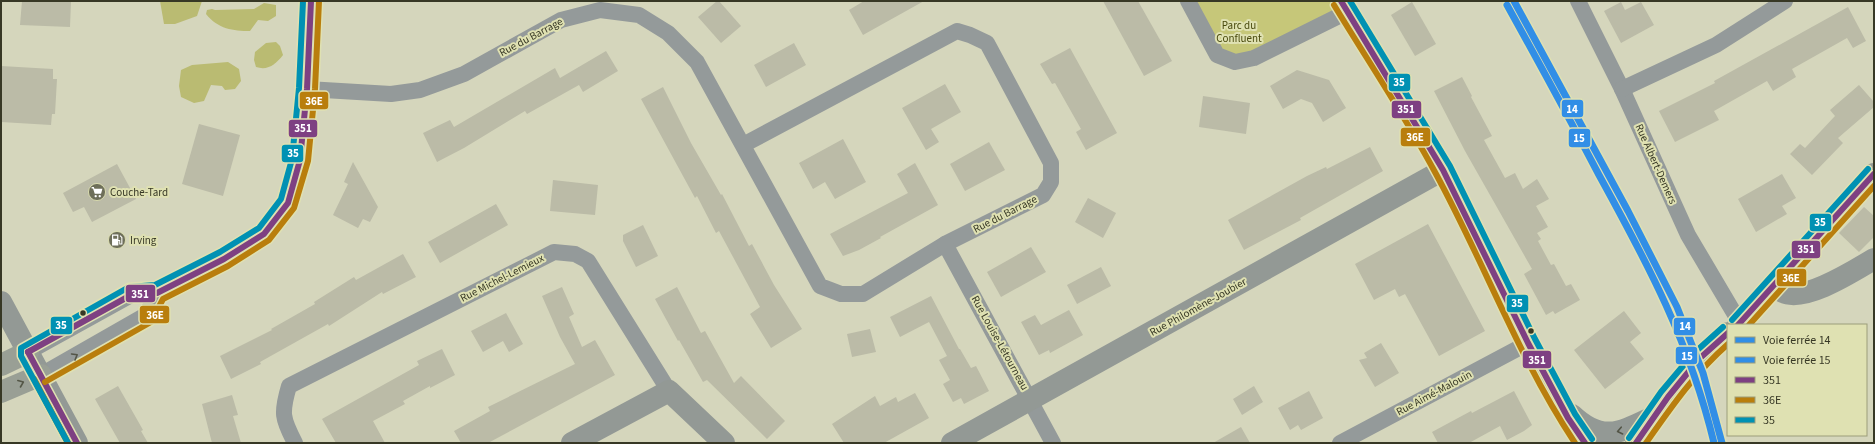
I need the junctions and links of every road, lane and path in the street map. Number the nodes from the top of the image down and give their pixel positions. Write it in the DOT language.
graph roads {
  1 [pos="311,1"];
  2 [pos="1188,1"];
  3 [pos="1578,1"];
  4 [pos="1785,1"];
  5 [pos="1344,6"];
  6 [pos="307,89"];
  7 [pos="1622,89"];
  8 [pos="743,145"];
  9 [pos="1443,170"];
  10 [pos="1874,174"];
  11 [pos="945,244"];
  12 [pos="1874,259"];
  13 [pos="1773,285"];
  14 [pos="157,293"];
  15 [pos="1,302"];
  16 [pos="1733,324"];
  17 [pos="1738,324"];
  18 [pos="1727,334"];
  19 [pos="1528,344"];
  20 [pos="28,352"];
  21 [pos="1,365"];
  22 [pos="41,375"];
  23 [pos="669,391"];
  24 [pos="1,392"];
  25 [pos="1031,400"];
  26 [pos="1559,400"];
  27 [pos="1655,416"];
  28 [pos="77,443"];
  29 [pos="295,443"];
  30 [pos="572,443"];
  31 [pos="724,443"];
  32 [pos="952,443"];
  33 [pos="1053,443"];
  34 [pos="1340,443"];
  35 [pos="1586,443"];
  36 [pos="1636,443"];
  1 -- 6 [label="street"];
  2 -- 5 [label="street"];
  3 -- 7 [label="street, Rue Albert-Demers"];
  4 -- 7 [label="street"];
  5 -- 9 [label="street"];
  6 -- 8 [label="street, Rue du Barrage"];
  6 -- 14 [label="street"];
  7 -- 16 [label="street, Rue Albert-Demers"];
  8 -- 11 [label="street, Rue du Barrage"];
  8 -- 11 [label="street, Rue du Barrage"];
  9 -- 19 [label="street"];
  9 -- 25 [label="street, Rue Philomène-Joubier"];
  10 -- 13 [label="main road"];
  11 -- 25 [label="street, Rue Louise-Létourneau"];
  12 -- 13 [label="street"];
  13 -- 17 [label="main road"];
  14 -- 20 [label="street"];
  22 -- 14 [label="street, one-way"];
  15 -- 20 [label="street"];
  18 -- 27 [label="main road"];
  19 -- 26 [label="street"];
  19 -- 34 [label="street, Rue Aimé-Malouin"];
  20 -- 21 [label="highway"];
  20 -- 22 [label="street"];
  24 -- 22 [label="highway, one-way"];
  22 -- 28 [label="street"];
  23 -- 29 [label="street, Rue Michel-Lemieux"];
  23 -- 30 [label="street"];
  23 -- 31 [label="street, Rue Michel-Lemieux"];
  25 -- 32 [label="street, Rue Philomène-Joubier"];
  25 -- 33 [label="street, Rue Louise-Létourneau"];
  27 -- 26 [label="street, one-way"];
  26 -- 35 [label="street"];
  27 -- 36 [label="main road"];
}
